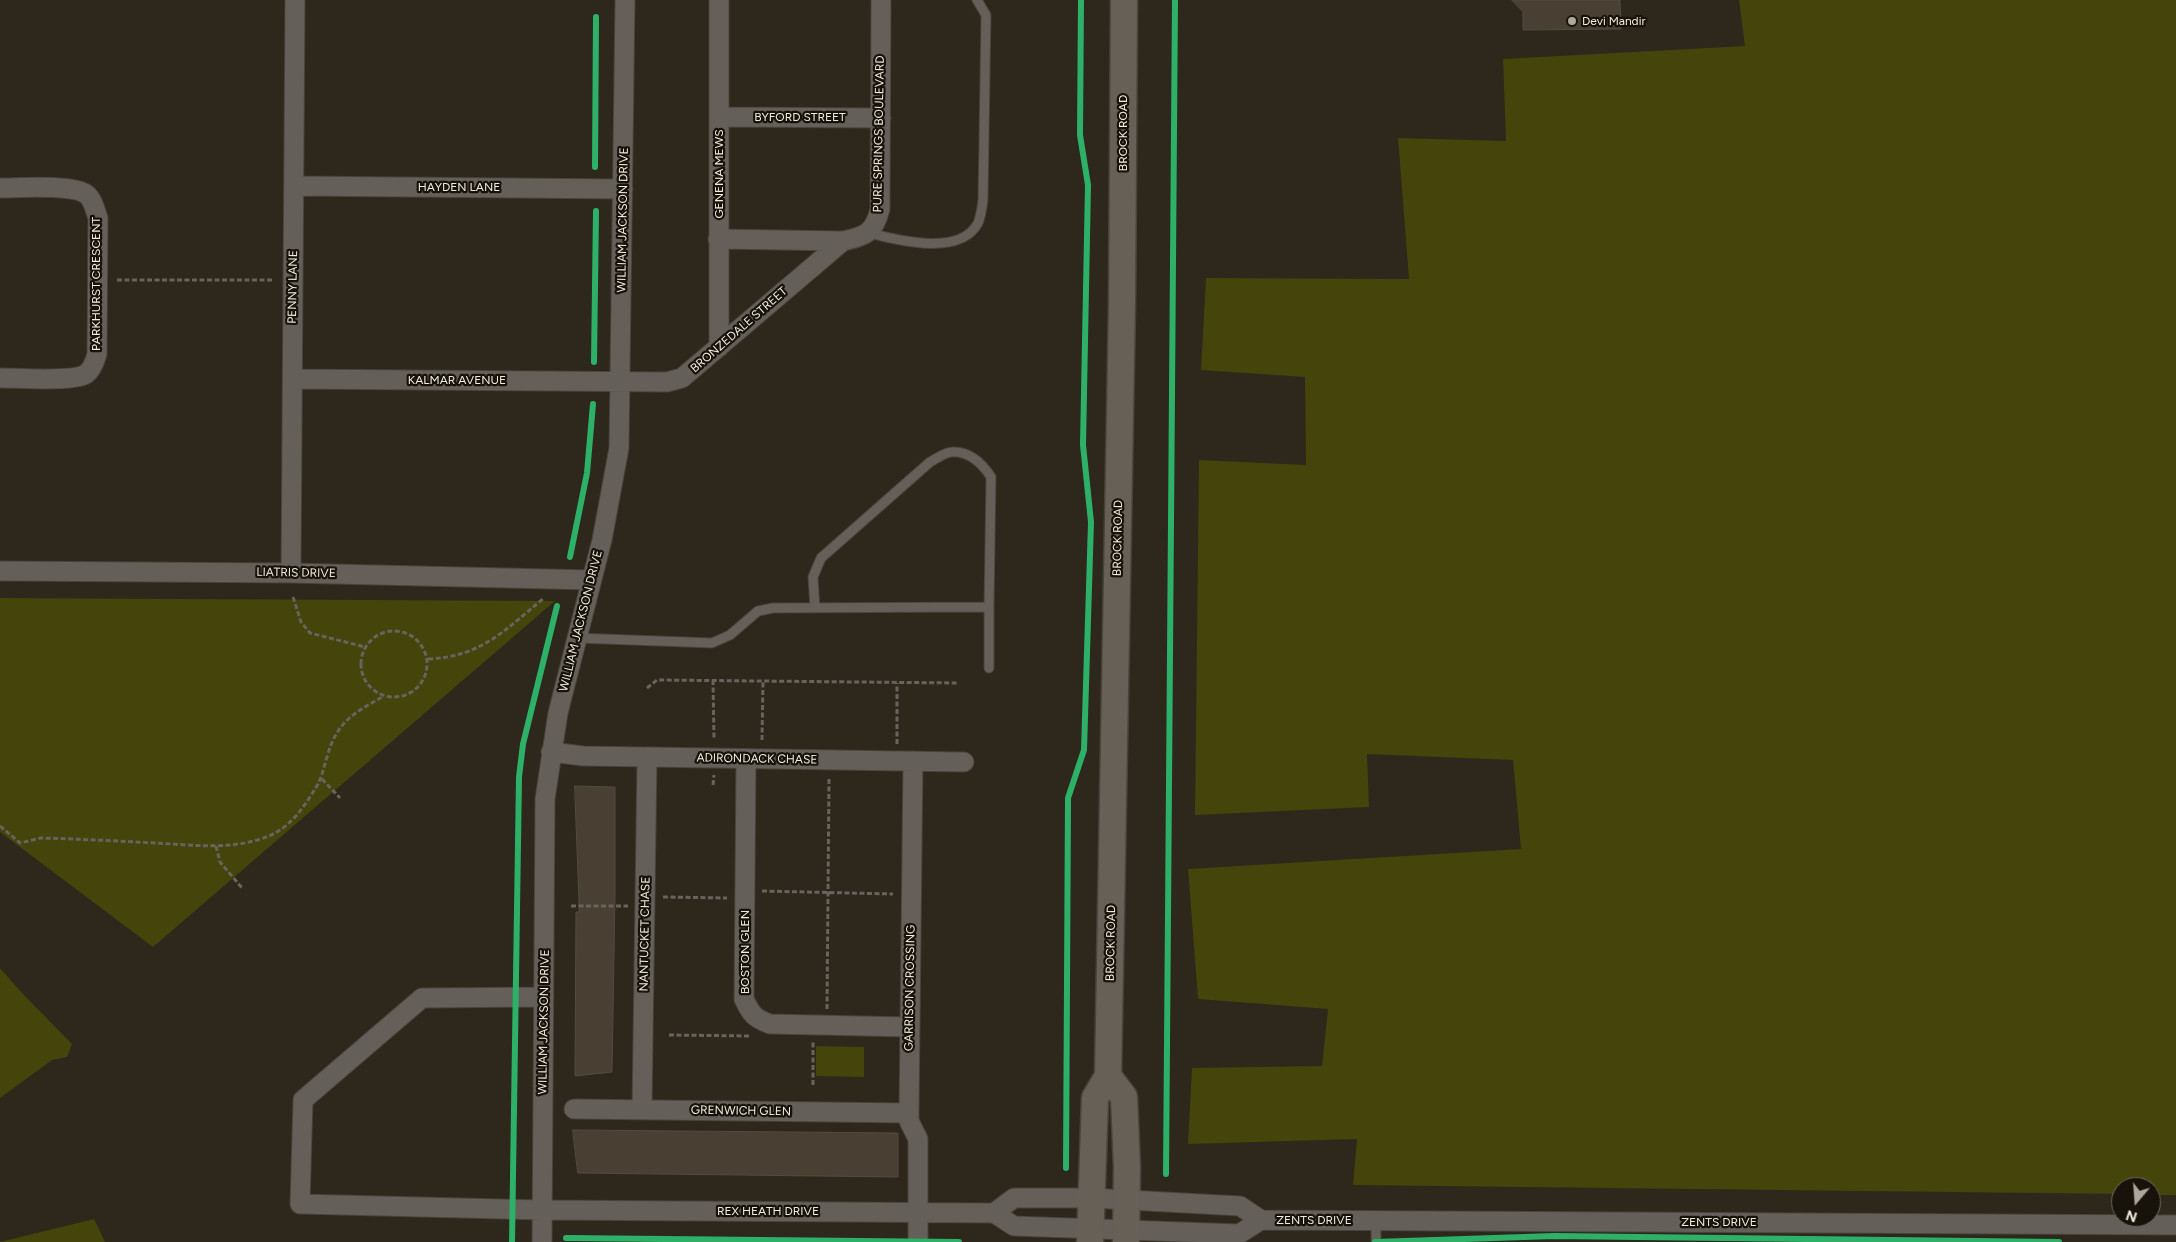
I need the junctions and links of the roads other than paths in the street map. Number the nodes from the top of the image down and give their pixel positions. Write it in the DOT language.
graph roads {
  1 [pos="295,0"];
  2 [pos="625,0"];
  3 [pos="719,0"];
  4 [pos="881,0"];
  5 [pos="977,0"];
  6 [pos="1124,0"];
  7 [pos="719,117"];
  8 [pos="881,118"];
  9 [pos="294,186"];
  10 [pos="0,188"];
  11 [pos="623,189"];
  12 [pos="869,233"];
  13 [pos="718,238"];
  14 [pos="843,241"];
  15 [pos="719,347"];
  16 [pos="0,378"];
  17 [pos="293,379"];
  18 [pos="621,380"];
  19 [pos="0,571"];
  20 [pos="291,573"];
  21 [pos="592,580"];
  22 [pos="989,607"];
  23 [pos="815,608"];
  24 [pos="577,638"];
  25 [pos="989,668"];
  26 [pos="551,752"];
  27 [pos="647,757"];
  28 [pos="746,759"];
  29 [pos="913,761"];
  30 [pos="964,762"];
  31 [pos="544,997"];
  32 [pos="909,1027"];
  33 [pos="1108,1076"];
  34 [pos="574,1109"];
  35 [pos="642,1110"];
  36 [pos="908,1113"];
  37 [pos="1092,1198"];
  38 [pos="1127,1199"];
  39 [pos="542,1210"];
  40 [pos="919,1212"];
  41 [pos="994,1213"];
  42 [pos="1261,1220"];
  43 [pos="1376,1220"];
  44 [pos="2176,1225"];
  45 [pos="1090,1235"];
  46 [pos="1126,1236"];
  47 [pos="542,1242"];
  48 [pos="918,1242"];
  49 [pos="1376,1242"];
  1 -- 9 [label="street, PENNY LANE"];
  2 -- 11 [label="street, WILLIAM JACKSON DRIVE"];
  3 -- 7 [label="street, GENENA MEWS"];
  4 -- 8 [label="street, PURE SPRINGS BOULEVARD"];
  5 -- 12 [label="lane"];
  6 -- 33 [label="main road, BROCK ROAD"];
  7 -- 8 [label="street, BYFORD STREET"];
  7 -- 13 [label="street, GENENA MEWS"];
  8 -- 12 [label="street, PURE SPRINGS BOULEVARD"];
  9 -- 11 [label="street, HAYDEN LANE"];
  9 -- 17 [label="street, PENNY LANE"];
  10 -- 16 [label="street, PARKHURST CRESCENT"];
  11 -- 18 [label="street, WILLIAM JACKSON DRIVE"];
  12 -- 14 [label="street"];
  13 -- 14 [label="street"];
  13 -- 15 [label="street, GENENA MEWS"];
  14 -- 15 [label="street, BRONZEDALE STREET"];
  15 -- 18 [label="street, BRONZEDALE STREET"];
  17 -- 18 [label="street, KALMAR AVENUE"];
  17 -- 20 [label="street, PENNY LANE"];
  18 -- 21 [label="street, WILLIAM JACKSON DRIVE"];
  19 -- 20 [label="street, LIATRIS DRIVE"];
  20 -- 21 [label="street, LIATRIS DRIVE"];
  21 -- 24 [label="street, WILLIAM JACKSON DRIVE"];
  22 -- 23 [label="lane"];
  22 -- 23 [label="lane"];
  22 -- 25 [label="lane"];
  23 -- 24 [label="lane"];
  24 -- 26 [label="street, WILLIAM JACKSON DRIVE"];
  26 -- 27 [label="street, ADIRONDACK CHASE"];
  26 -- 31 [label="street, WILLIAM JACKSON DRIVE"];
  27 -- 28 [label="street, ADIRONDACK CHASE"];
  27 -- 35 [label="street, NANTUCKET CHASE"];
  28 -- 29 [label="street, ADIRONDACK CHASE"];
  28 -- 32 [label="street, BOSTON GLEN"];
  29 -- 30 [label="street, ADIRONDACK CHASE"];
  29 -- 32 [label="street, GARRISON CROSSING"];
  31 -- 39 [label="street, WILLIAM JACKSON DRIVE"];
  31 -- 39 [label="street, REX HEATH DRIVE"];
  32 -- 36 [label="street, GARRISON CROSSING"];
  33 -- 37 [label="main road, BROCK ROAD"];
  33 -- 38 [label="main road"];
  34 -- 35 [label="street, GRENWICH GLEN"];
  35 -- 36 [label="street, GRENWICH GLEN"];
  36 -- 40 [label="street, GARRISON CROSSING"];
  37 -- 38 [label="street, ZENTS DRIVE"];
  37 -- 41 [label="street"];
  37 -- 45 [label="main road, BROCK ROAD"];
  38 -- 42 [label="street, ZENTS DRIVE"];
  38 -- 46 [label="main road"];
  39 -- 40 [label="street, REX HEATH DRIVE"];
  39 -- 47 [label="street, WILLIAM JACKSON DRIVE"];
  40 -- 41 [label="street, REX HEATH DRIVE"];
  40 -- 48 [label="street, GARRISON CROSSING"];
  41 -- 45 [label="street"];
  42 -- 43 [label="street, ZENTS DRIVE"];
  42 -- 46 [label="street, ZENTS DRIVE"];
  43 -- 44 [label="street, ZENTS DRIVE"];
  43 -- 49 [label="lane"];
  45 -- 46 [label="street, ZENTS DRIVE"];
}
